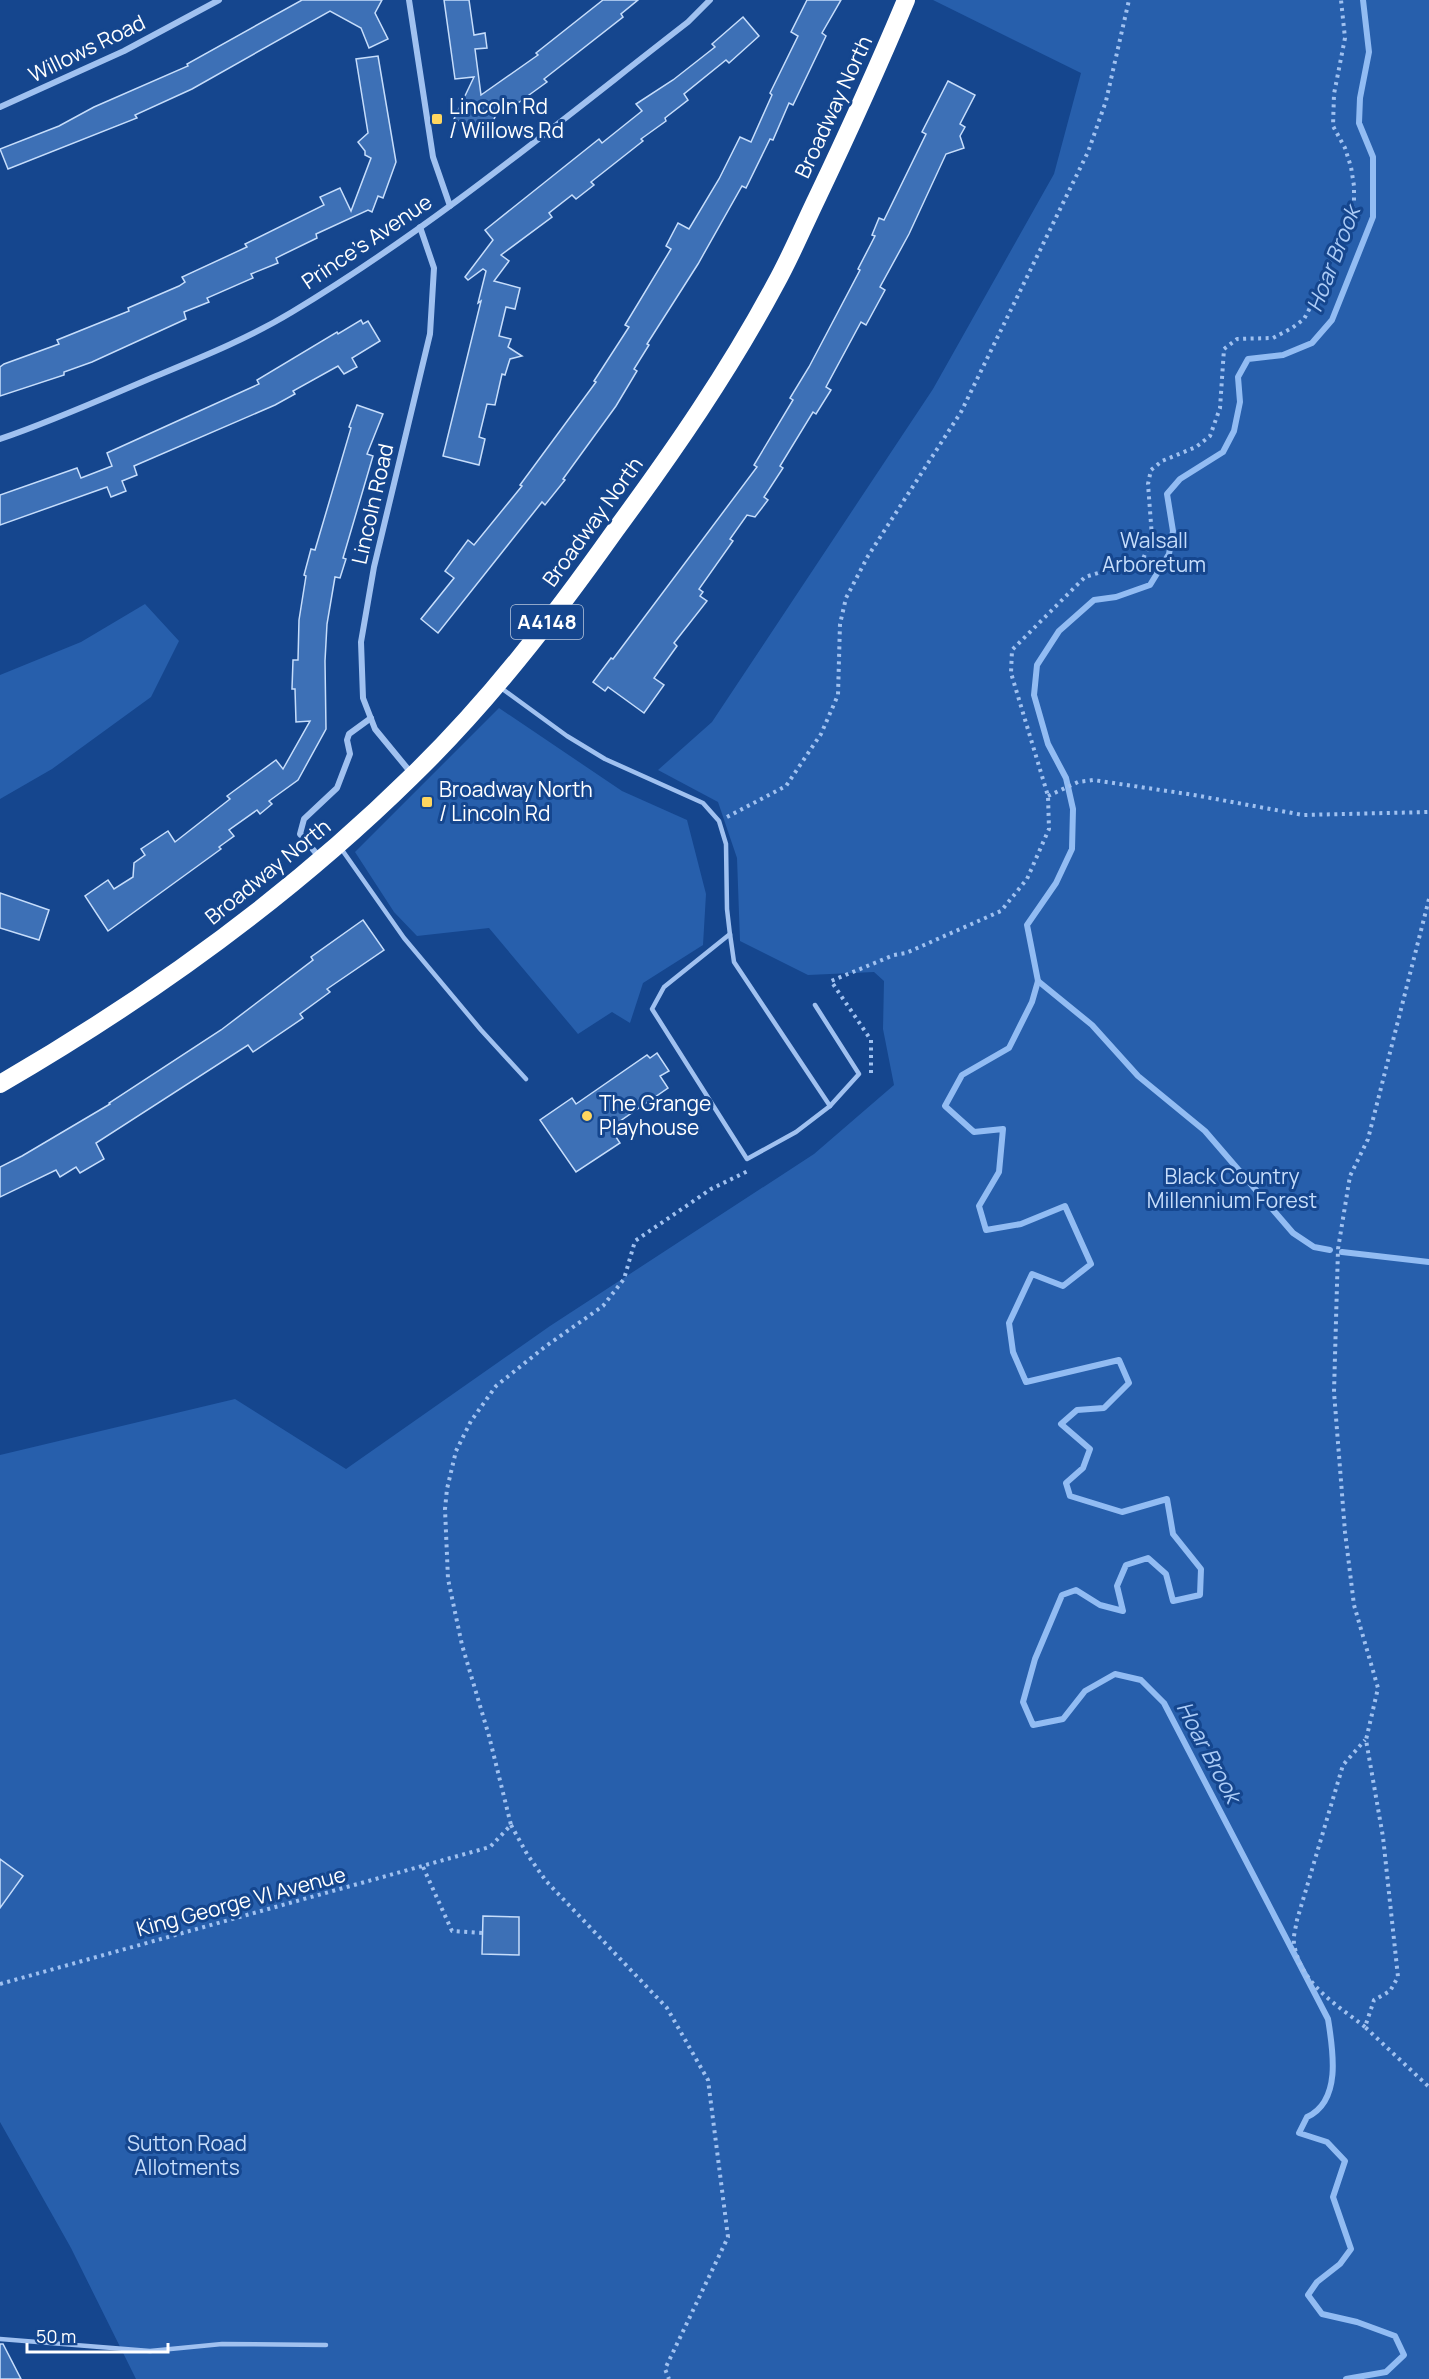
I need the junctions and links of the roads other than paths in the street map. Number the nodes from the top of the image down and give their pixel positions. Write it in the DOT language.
graph roads {
  1 [pos="219,0"];
  2 [pos="409,0"];
  3 [pos="710,0"];
  4 [pos="906,0"];
  5 [pos="0,107"];
  6 [pos="450,206"];
  7 [pos="420,227"];
  8 [pos="0,439"];
  9 [pos="497,684"];
  10 [pos="371,718"];
  11 [pos="413,776"];
  12 [pos="339,845"];
  13 [pos="321,859"];
  14 [pos="730,934"];
  15 [pos="730,942"];
  16 [pos="815,1005"];
  17 [pos="526,1079"];
  18 [pos="1,1082"];
  19 [pos="830,1106"];
  20 [pos="0,2339"];
  21 [pos="326,2345"];
  1 -- 5 [label="street, Willows Road"];
  2 -- 6 [label="street"];
  3 -- 6 [label="street, Prince's Avenue"];
  4 -- 9 [label="highway, Broadway North / A4148"];
  6 -- 7 [label="street, Prince's Avenue"];
  7 -- 8 [label="street, Prince's Avenue"];
  7 -- 10 [label="street, Lincoln Road"];
  9 -- 11 [label="highway, Broadway North / A4148"];
  9 -- 14 [label="lane"];
  10 -- 11 [label="street, Lincoln Road"];
  10 -- 13 [label="street"];
  11 -- 12 [label="highway, Broadway North / A4148"];
  12 -- 13 [label="highway, Broadway North / A4148"];
  12 -- 17 [label="lane"];
  13 -- 18 [label="highway, Broadway North / A4148"];
  14 -- 15 [label="lane"];
  14 -- 19 [label="lane"];
  14 -- 19 [label="lane"];
  16 -- 19 [label="lane"];
  20 -- 21 [label="lane"];
}
